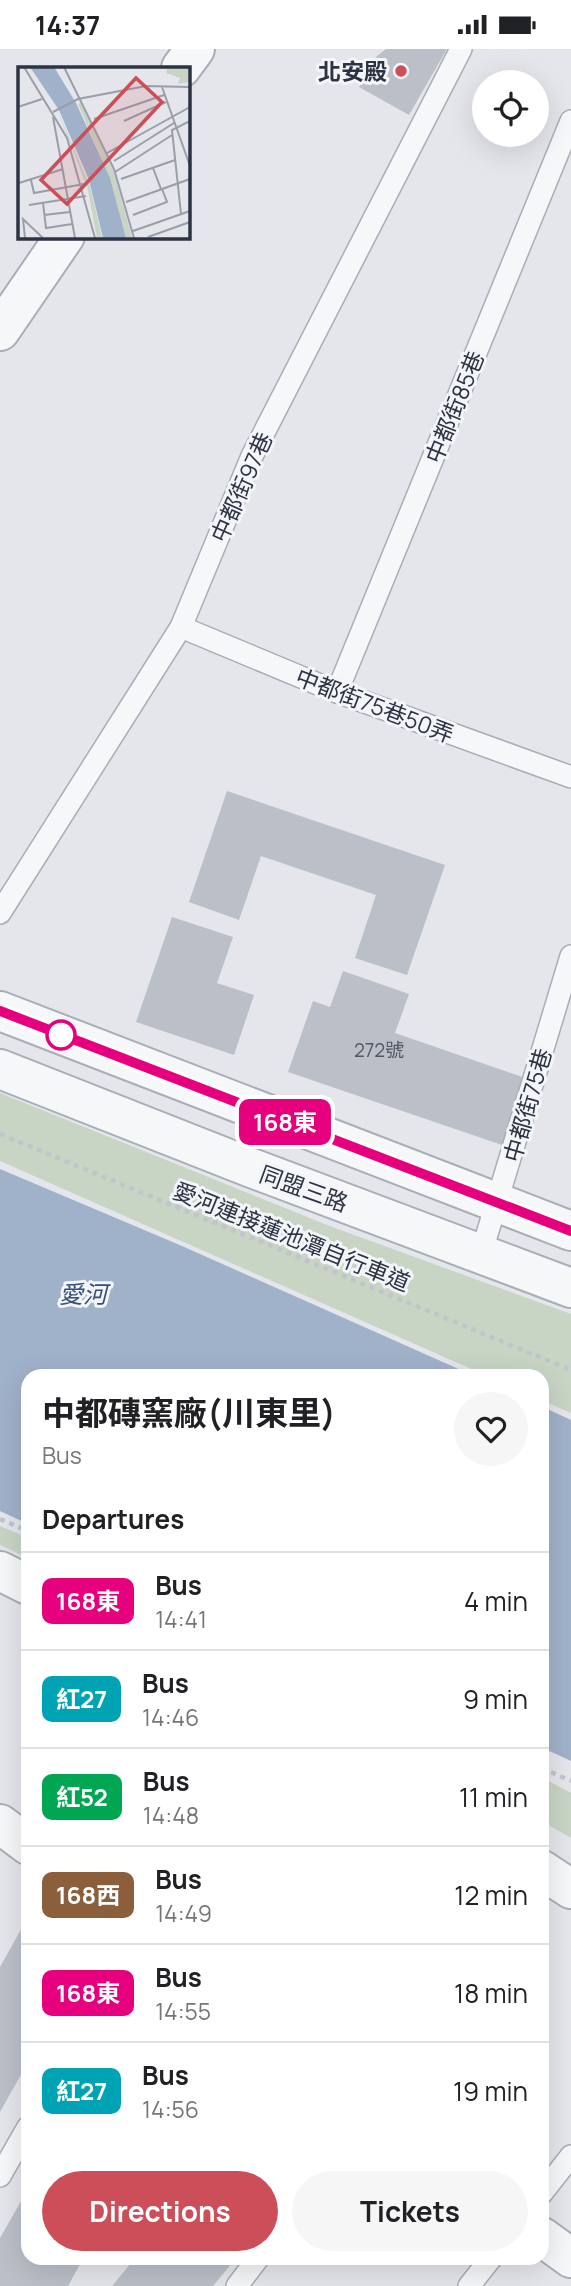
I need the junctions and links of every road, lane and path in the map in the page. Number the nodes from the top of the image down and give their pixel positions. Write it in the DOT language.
graph roads {
  1 [pos="195,49"];
  2 [pos="461,49"];
  3 [pos="182,67"];
  4 [pos="571,121"];
  5 [pos="64,238"];
  6 [pos="0,331"];
  7 [pos="181,627"];
  8 [pos="337,692"];
  9 [pos="571,777"];
  10 [pos="0,913"];
  11 [pos="571,956"];
  12 [pos="0,1011"];
  13 [pos="0,1069"];
  14 [pos="0,1134"];
  15 [pos="498,1203"];
  16 [pos="571,1231"];
  17 [pos="481,1254"];
  18 [pos="571,1289"];
  19 [pos="571,1370"];
  20 [pos="0,1519"];
  21 [pos="21,1528"];
  22 [pos="0,1571"];
  23 [pos="21,1582"];
  24 [pos="549,1772"];
  25 [pos="571,1781"];
  26 [pos="0,1824"];
  27 [pos="21,1840"];
  28 [pos="21,2139"];
  29 [pos="571,2156"];
  30 [pos="0,2176"];
  31 [pos="549,2184"];
  32 [pos="549,2242"];
  33 [pos="571,2258"];
  34 [pos="253,2265"];
  35 [pos="486,2265"];
  36 [pos="237,2286"];
  37 [pos="469,2286"];
  1 -- 3 [label="street"];
  2 -- 7 [label="lane, 中都街97巷"];
  4 -- 8 [label="lane, 中都街85巷"];
  5 -- 6 [label="street"];
  7 -- 8 [label="lane, 中都街75巷50弄"];
  7 -- 10 [label="lane, 中都街97巷"];
  8 -- 9 [label="lane, 中都街75巷50弄"];
  11 -- 15 [label="lane, 中都街75巷"];
  12 -- 15 [label="street"];
  13 -- 17 [label="street, 同盟三路"];
  14 -- 19 [label="path, 愛河連接蓮池潭自行車道"];
  15 -- 16 [label="street"];
  15 -- 17 [label="lane, 中都街75巷"];
  17 -- 18 [label="street, 同盟三路"];
  20 -- 21 [label="path"];
  22 -- 23 [label="street"];
  24 -- 25 [label="path"];
  26 -- 27 [label="street"];
  28 -- 30 [label="lane"];
  29 -- 31 [label="lane"];
  32 -- 33 [label="street"];
  34 -- 36 [label="lane"];
  35 -- 37 [label="lane"];
}
